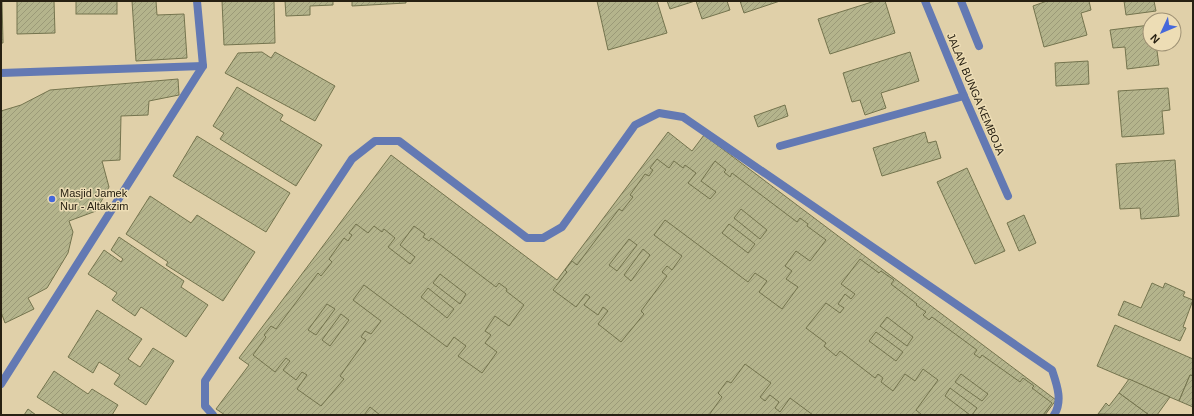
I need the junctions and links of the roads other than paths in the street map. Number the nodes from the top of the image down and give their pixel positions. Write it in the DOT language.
graph roads {
  1 [pos="198,1"];
  2 [pos="925,1"];
  3 [pos="961,1"];
  4 [pos="979,46"];
  5 [pos="203,66"];
  6 [pos="1,73"];
  7 [pos="964,96"];
  8 [pos="780,146"];
  9 [pos="1008,196"];
  10 [pos="1,384"];
  11 [pos="213,415"];
  12 [pos="1054,415"];
  1 -- 5 [label="street"];
  2 -- 7 [label="street, JALAN BUNGA KEMBOJA"];
  3 -- 4 [label="street"];
  5 -- 6 [label="street"];
  5 -- 10 [label="street"];
  7 -- 8 [label="street"];
  7 -- 9 [label="street, JALAN BUNGA KEMBOJA"];
  11 -- 12 [label="street"];
}
